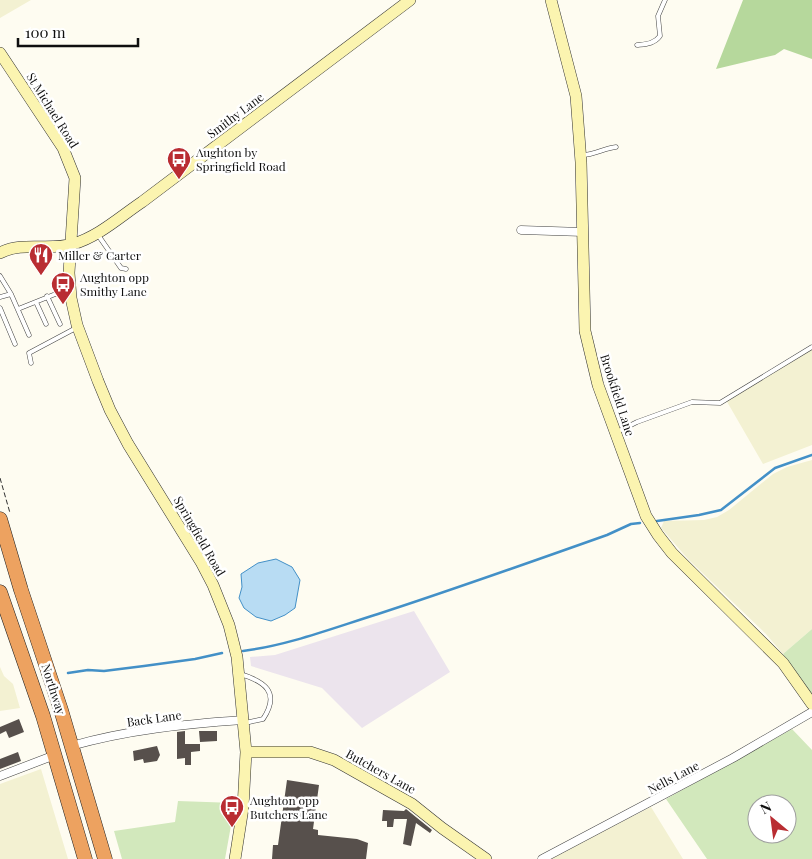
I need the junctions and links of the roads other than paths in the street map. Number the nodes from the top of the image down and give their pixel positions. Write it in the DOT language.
graph roads {
  1 [pos="410,0"];
  2 [pos="551,0"];
  3 [pos="665,0"];
  4 [pos="637,45"];
  5 [pos="0,53"];
  6 [pos="616,147"];
  7 [pos="580,156"];
  8 [pos="521,230"];
  9 [pos="583,232"];
  10 [pos="96,233"];
  11 [pos="72,244"];
  12 [pos="0,253"];
  13 [pos="126,269"];
  14 [pos="0,276"];
  15 [pos="70,288"];
  16 [pos="11,294"];
  17 [pos="48,296"];
  18 [pos="0,297"];
  19 [pos="36,302"];
  20 [pos="0,308"];
  21 [pos="18,310"];
  22 [pos="46,324"];
  23 [pos="60,324"];
  24 [pos="78,328"];
  25 [pos="29,335"];
  26 [pos="15,344"];
  27 [pos="812,346"];
  28 [pos="31,363"];
  29 [pos="615,433"];
  30 [pos="0,519"];
  31 [pos="0,592"];
  32 [pos="239,674"];
  33 [pos="812,704"];
  34 [pos="61,710"];
  35 [pos="812,712"];
  36 [pos="43,716"];
  37 [pos="243,722"];
  38 [pos="71,746"];
  39 [pos="246,752"];
  40 [pos="55,755"];
  41 [pos="0,776"];
  42 [pos="84,790"];
  43 [pos="67,796"];
  44 [pos="85,859"];
  45 [pos="104,859"];
  46 [pos="235,859"];
  47 [pos="486,859"];
  48 [pos="542,859"];
  1 -- 10 [label="street, Smithy Lane"];
  2 -- 7 [label="street, Brookfield Lane"];
  3 -- 4 [label="lane"];
  5 -- 11 [label="street, St Michael Road"];
  6 -- 7 [label="lane"];
  7 -- 9 [label="street, Brookfield Lane"];
  8 -- 9 [label="street"];
  9 -- 29 [label="street, Brookfield Lane"];
  10 -- 11 [label="street, Smithy Lane"];
  10 -- 13 [label="lane"];
  11 -- 12 [label="street, Smithy Lane"];
  11 -- 15 [label="street, Springfield Road"];
  14 -- 16 [label="lane"];
  15 -- 17 [label="lane"];
  15 -- 24 [label="street, Springfield Road"];
  16 -- 18 [label="lane"];
  16 -- 21 [label="lane"];
  17 -- 19 [label="lane"];
  17 -- 23 [label="lane"];
  19 -- 21 [label="lane"];
  19 -- 22 [label="lane"];
  20 -- 26 [label="lane"];
  21 -- 25 [label="lane"];
  24 -- 28 [label="lane"];
  24 -- 32 [label="street, Springfield Road"];
  27 -- 29 [label="lane"];
  29 -- 33 [label="street, Brookfield Lane"];
  30 -- 34 [label="highway, Northway"];
  31 -- 36 [label="highway, Northway"];
  32 -- 37 [label="street, Springfield Road"];
  32 -- 37 [label="lane"];
  34 -- 36 [label="highway"];
  34 -- 38 [label="highway, Northway"];
  35 -- 48 [label="street, Nells Lane"];
  36 -- 40 [label="highway, Northway"];
  37 -- 38 [label="street, Back Lane"];
  37 -- 39 [label="street, Springfield Road"];
  38 -- 42 [label="highway, Northway"];
  39 -- 46 [label="street, Springfield Road"];
  39 -- 47 [label="street, Butchers Lane"];
  40 -- 41 [label="street"];
  40 -- 43 [label="highway, Northway"];
  42 -- 43 [label="highway"];
  42 -- 45 [label="highway, Northway"];
  43 -- 44 [label="highway, Northway"];
}
